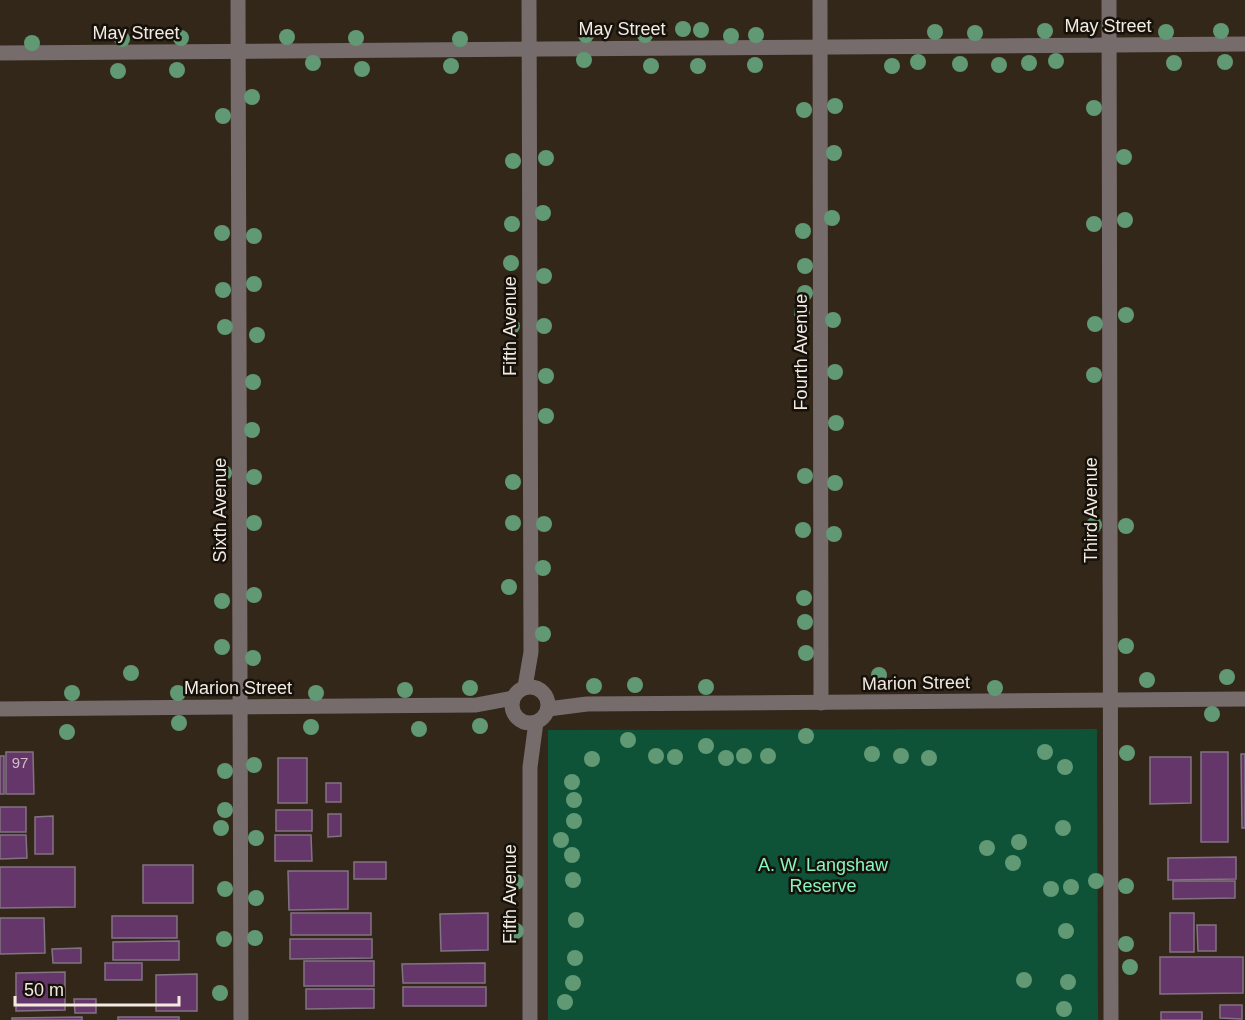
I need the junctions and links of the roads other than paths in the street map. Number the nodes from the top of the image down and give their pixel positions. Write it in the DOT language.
graph roads {
  1 [pos="238,0"];
  2 [pos="529,0"];
  3 [pos="820,0"];
  4 [pos="1109,0"];
  5 [pos="1245,44"];
  6 [pos="1109,45"];
  7 [pos="820,47"];
  8 [pos="529,49"];
  9 [pos="238,52"];
  10 [pos="0,53"];
  11 [pos="1111,699"];
  12 [pos="1245,699"];
  13 [pos="821,703"];
  14 [pos="530,704"];
  15 [pos="240,707"];
  16 [pos="0,709"];
  17 [pos="241,1020"];
  18 [pos="530,1020"];
  19 [pos="1111,1020"];
  1 -- 9 [label="street, Sixth Avenue"];
  2 -- 8 [label="street, Fifth Avenue"];
  3 -- 7 [label="street, Fourth Avenue"];
  4 -- 6 [label="street, Third Avenue"];
  5 -- 6 [label="street, May Street"];
  6 -- 7 [label="street, May Street"];
  6 -- 11 [label="street, Third Avenue"];
  7 -- 8 [label="street, May Street"];
  7 -- 13 [label="street, Fourth Avenue"];
  8 -- 9 [label="street, May Street"];
  8 -- 14 [label="street, Fifth Avenue"];
  9 -- 10 [label="street, May Street"];
  9 -- 15 [label="street, Sixth Avenue"];
  11 -- 12 [label="street, Marion Street"];
  11 -- 13 [label="street, Marion Street"];
  11 -- 19 [label="street, Third Avenue"];
  13 -- 14 [label="street, Marion Street"];
  14 -- 15 [label="street, Marion Street"];
  14 -- 18 [label="street, Fifth Avenue"];
  15 -- 16 [label="street, Marion Street"];
  15 -- 17 [label="street, Sixth Avenue"];
}
